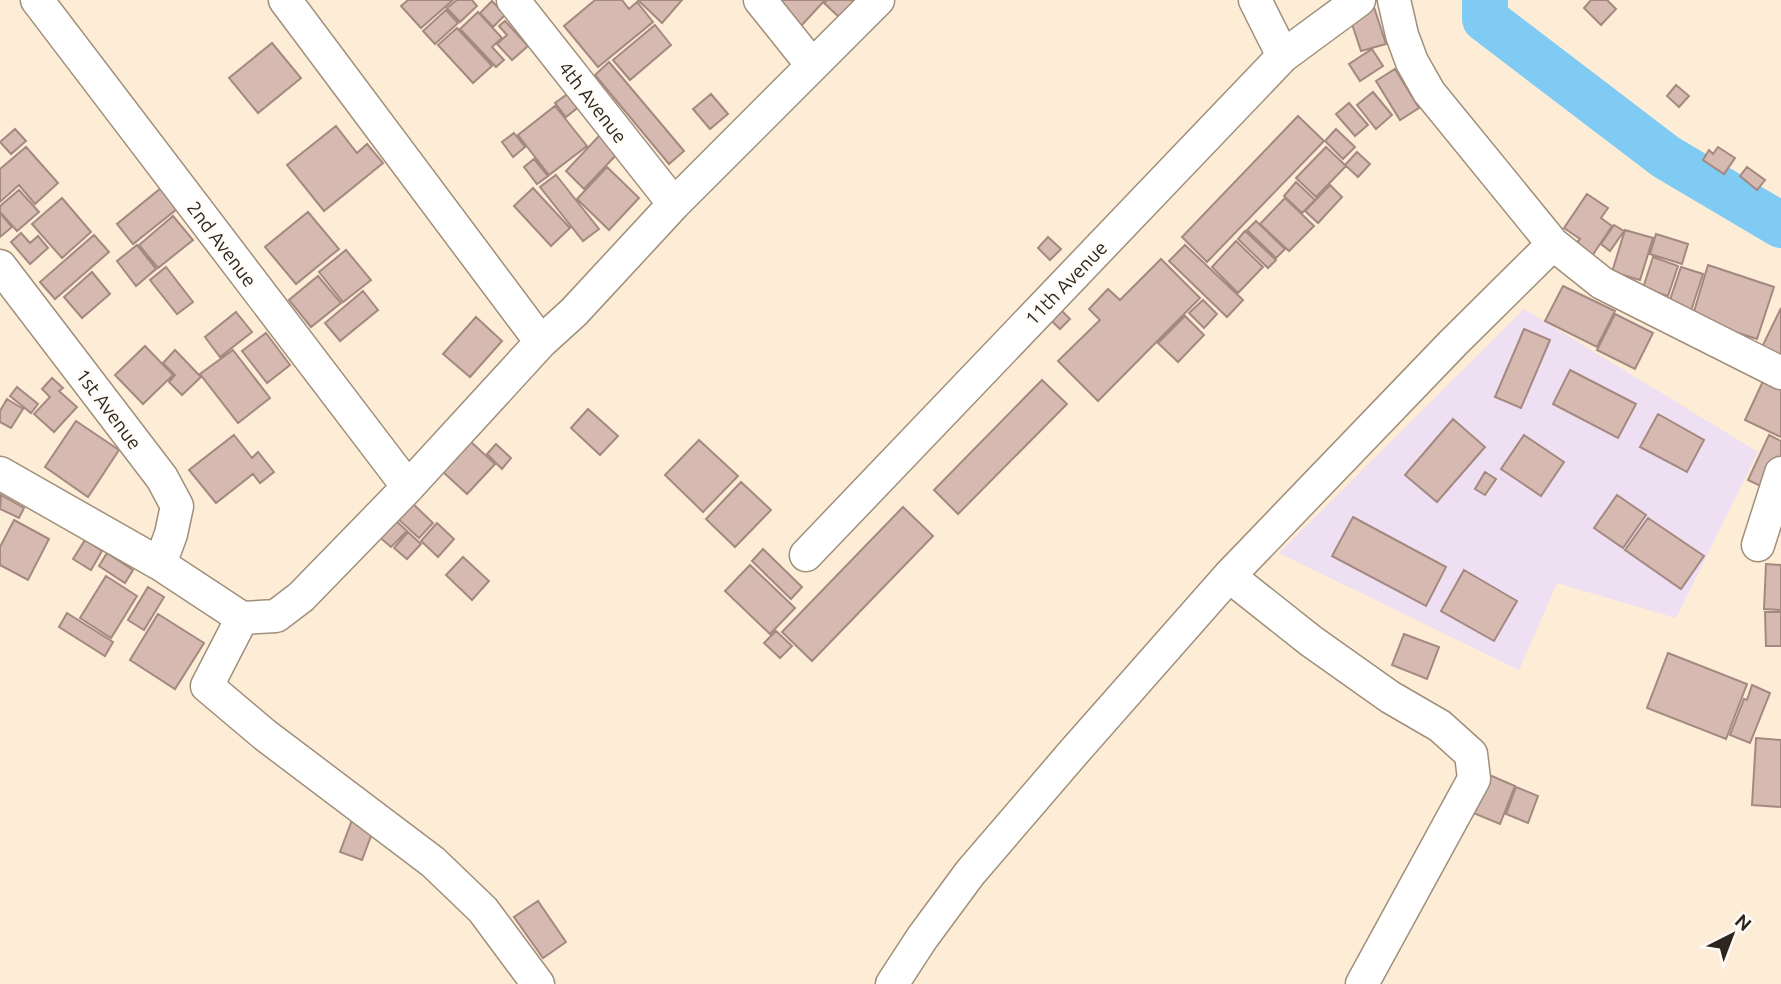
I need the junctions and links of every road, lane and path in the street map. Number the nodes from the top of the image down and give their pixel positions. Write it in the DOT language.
graph roads {
  1 [pos="37,0"];
  2 [pos="285,0"];
  3 [pos="513,0"];
  4 [pos="760,0"];
  5 [pos="878,0"];
  6 [pos="1255,0"];
  7 [pos="1359,0"];
  8 [pos="1394,0"];
  9 [pos="1283,56"];
  10 [pos="812,65"];
  11 [pos="674,204"];
  12 [pos="1550,241"];
  13 [pos="0,266"];
  14 [pos="541,342"];
  15 [pos="1781,373"];
  16 [pos="0,473"];
  17 [pos="1781,473"];
  18 [pos="408,487"];
  19 [pos="1758,545"];
  20 [pos="806,555"];
  21 [pos="160,564"];
  22 [pos="1228,576"];
  23 [pos="242,618"];
  24 [pos="537,984"];
  25 [pos="891,984"];
  26 [pos="1362,984"];
  1 -- 18 [label="street, 2nd Avenue"];
  2 -- 14 [label="street"];
  3 -- 11 [label="street, 4th Avenue"];
  4 -- 10 [label="street"];
  5 -- 10 [label="street"];
  6 -- 9 [label="street"];
  7 -- 9 [label="street, 11th Avenue"];
  8 -- 12 [label="street"];
  9 -- 20 [label="street, 11th Avenue"];
  10 -- 11 [label="street"];
  11 -- 14 [label="street"];
  12 -- 15 [label="street"];
  12 -- 22 [label="street"];
  13 -- 21 [label="street, 1st Avenue"];
  14 -- 18 [label="street"];
  16 -- 21 [label="street"];
  17 -- 19 [label="street"];
  18 -- 23 [label="street"];
  21 -- 23 [label="street"];
  22 -- 25 [label="street"];
  22 -- 26 [label="street"];
  23 -- 24 [label="street"];
}
